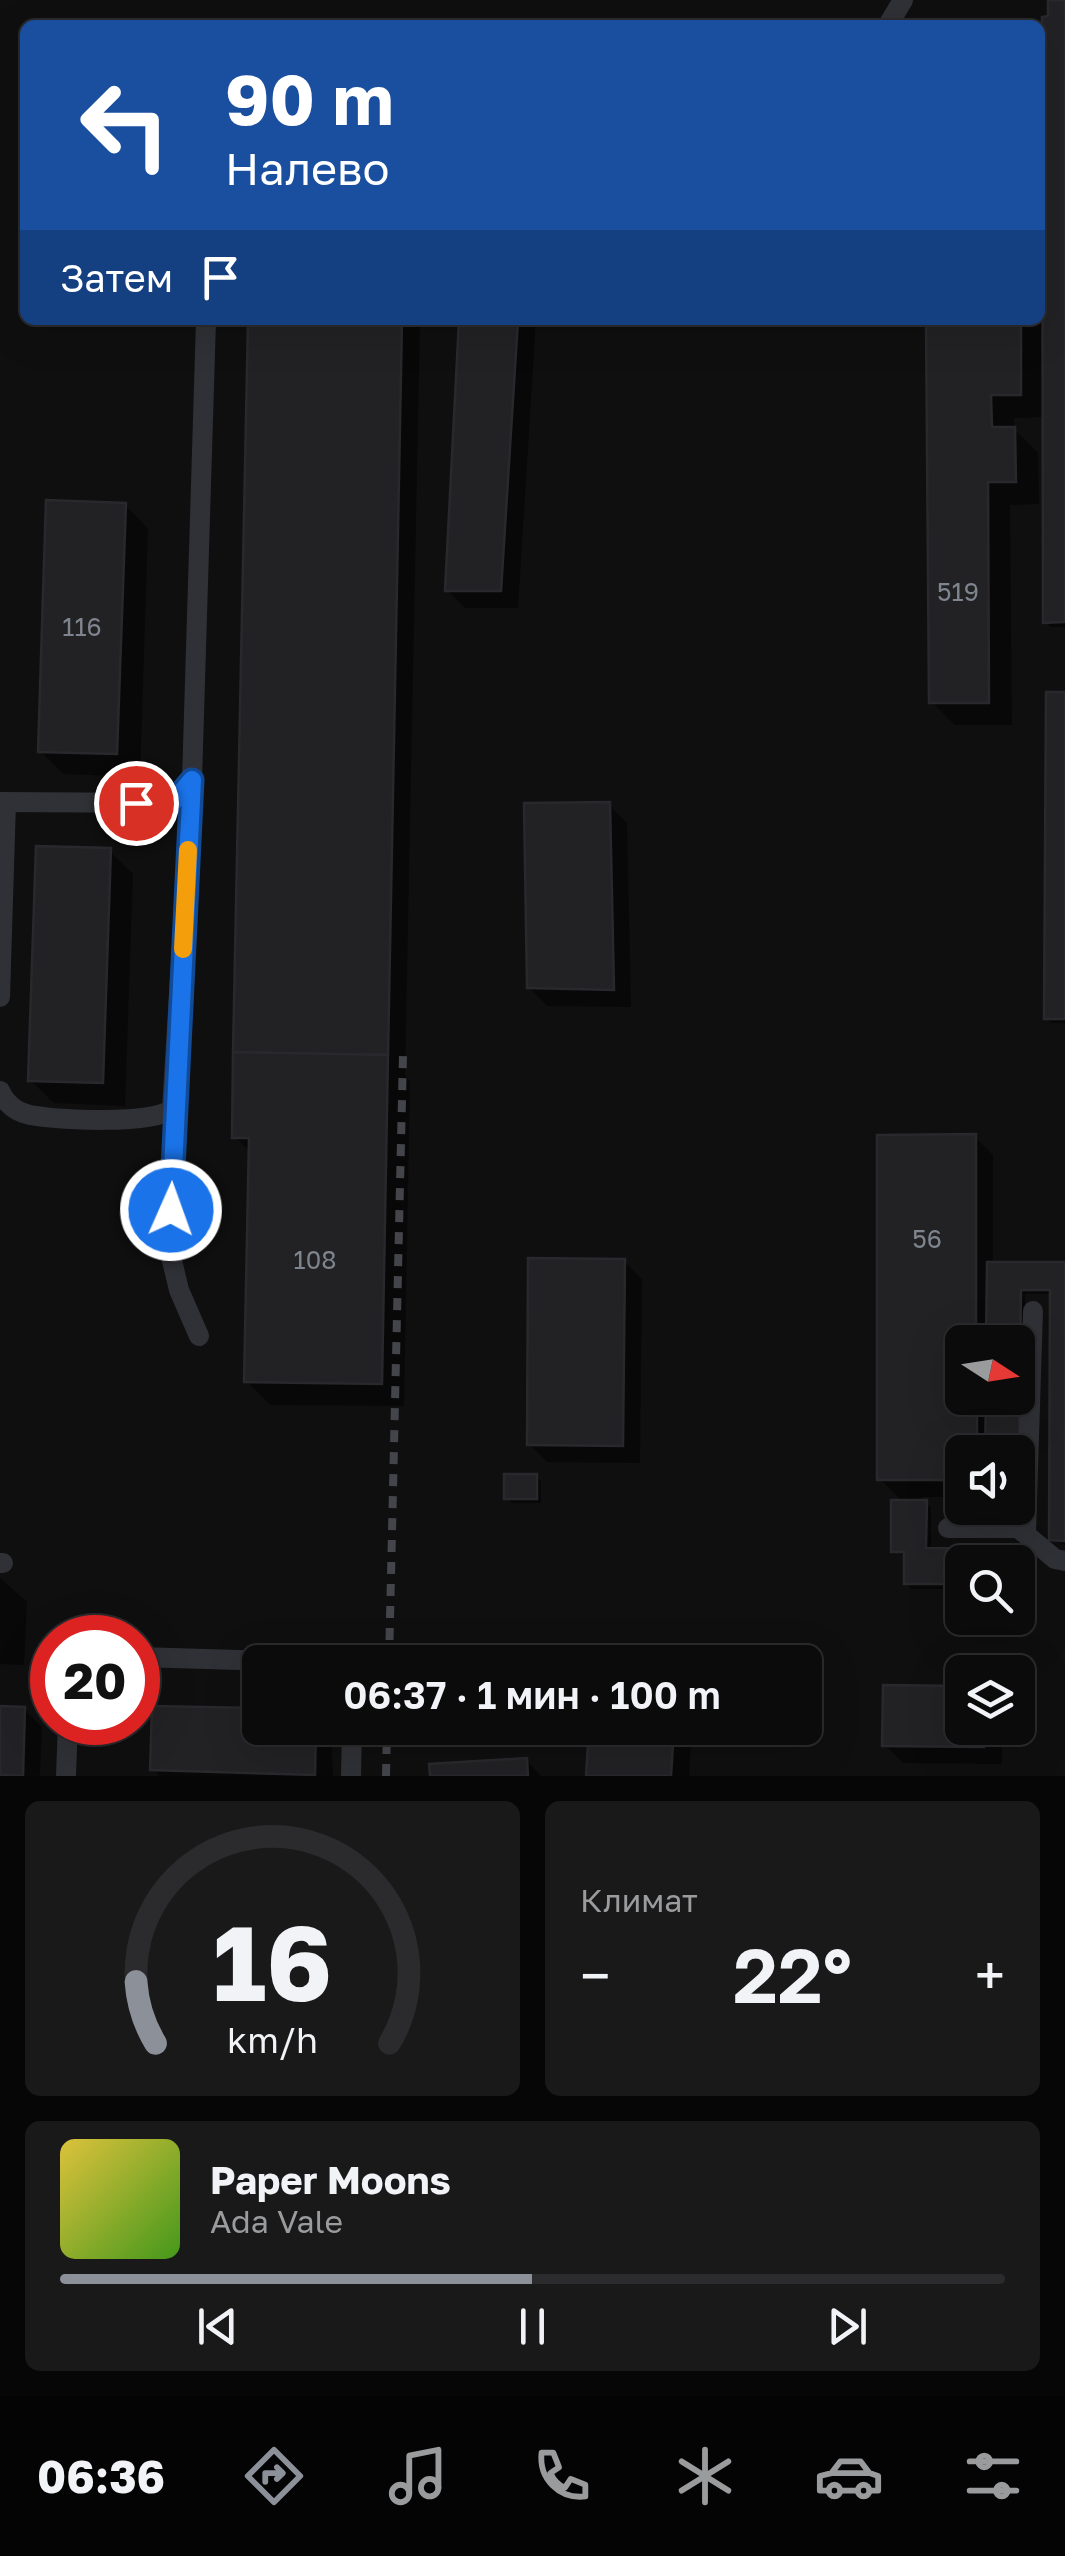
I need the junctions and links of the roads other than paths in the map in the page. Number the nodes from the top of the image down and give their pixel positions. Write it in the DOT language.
graph roads {
  1 [pos="206,325"];
  2 [pos="192,780"];
  3 [pos="3,802"];
  4 [pos="0,997"];
  5 [pos="0,1092"];
  6 [pos="176,1096"];
  7 [pos="1033,1312"];
  8 [pos="199,1336"];
  9 [pos="948,1528"];
  10 [pos="1026,1531"];
  11 [pos="1065,1560"];
  12 [pos="160,1658"];
  13 [pos="242,1660"];
  14 [pos="67,1745"];
  15 [pos="352,1745"];
  16 [pos="66,1776"];
  17 [pos="352,1776"];
  1 -- 2 [label="lane"];
  2 -- 3 [label="lane"];
  2 -- 6 [label="lane"];
  3 -- 4 [label="lane"];
  5 -- 6 [label="lane"];
  6 -- 8 [label="lane"];
  7 -- 10 [label="lane"];
  9 -- 10 [label="lane"];
  10 -- 11 [label="lane"];
  12 -- 13 [label="lane"];
  14 -- 16 [label="lane"];
  15 -- 17 [label="lane"];
}
